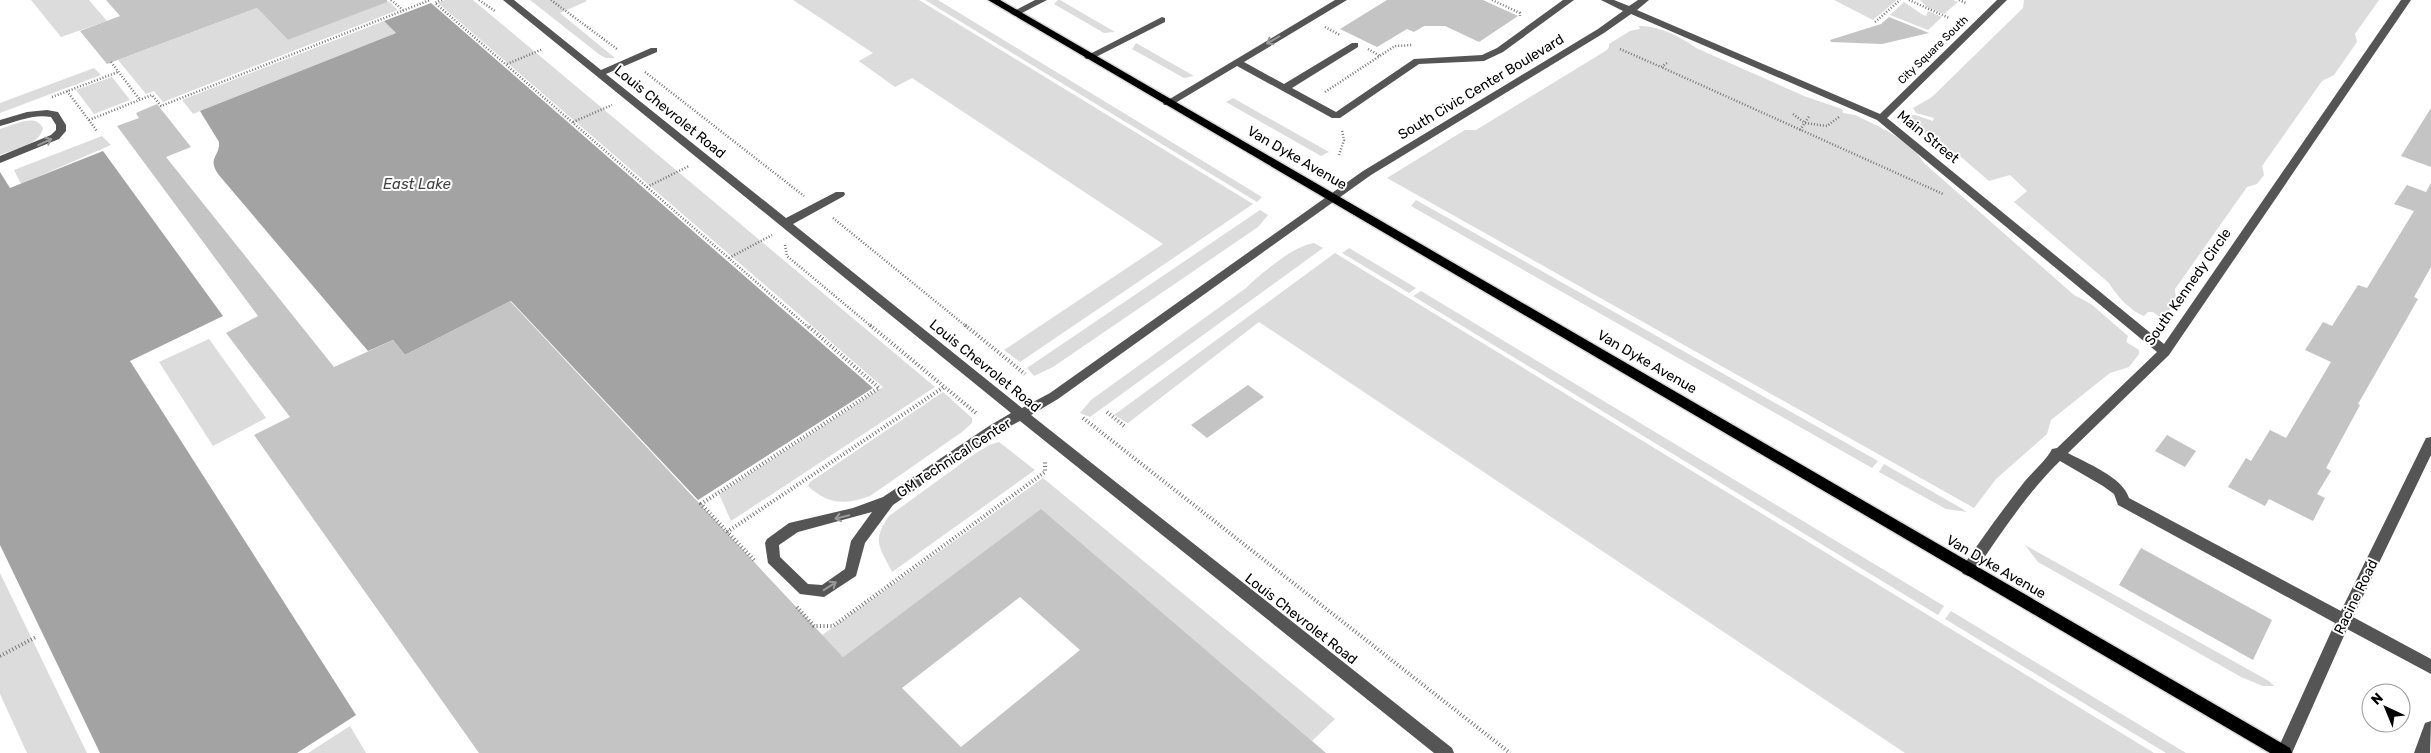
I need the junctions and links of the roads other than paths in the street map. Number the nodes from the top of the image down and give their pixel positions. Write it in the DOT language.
graph roads {
  1 [pos="508,0"];
  2 [pos="993,0"];
  3 [pos="1042,0"];
  4 [pos="1342,0"];
  5 [pos="1569,0"];
  6 [pos="1606,0"];
  7 [pos="1644,0"];
  8 [pos="2002,0"];
  9 [pos="2406,0"];
  10 [pos="1631,10"];
  11 [pos="1016,13"];
  12 [pos="1162,20"];
  13 [pos="1355,45"];
  14 [pos="654,50"];
  15 [pos="1089,57"];
  16 [pos="1236,62"];
  17 [pos="599,74"];
  18 [pos="1284,88"];
  19 [pos="1168,103"];
  20 [pos="1881,118"];
  21 [pos="0,123"];
  22 [pos="0,160"];
  23 [pos="840,194"];
  24 [pos="1332,197"];
  25 [pos="784,224"];
  26 [pos="2165,352"];
  27 [pos="1021,414"];
  28 [pos="2431,442"];
  29 [pos="2058,453"];
  30 [pos="888,501"];
  31 [pos="1968,570"];
  32 [pos="2344,620"];
  33 [pos="2431,667"];
  34 [pos="2431,728"];
  35 [pos="1446,753"];
  36 [pos="2284,753"];
  37 [pos="2422,753"];
  1 -- 17 [label="street, Louis Chevrolet Road"];
  2 -- 11 [label="main road, Van Dyke Avenue"];
  3 -- 11 [label="street"];
  4 -- 16 [label="street, one-way"];
  5 -- 18 [label="street"];
  6 -- 10 [label="street, Main Street"];
  7 -- 10 [label="street, South Civic Center Boulevard"];
  8 -- 20 [label="street, City Square South"];
  9 -- 26 [label="street, South Kennedy Circle"];
  10 -- 20 [label="street, Main Street"];
  10 -- 24 [label="street, South Civic Center Boulevard"];
  11 -- 15 [label="main road, Van Dyke Avenue"];
  12 -- 15 [label="street"];
  13 -- 18 [label="street"];
  14 -- 17 [label="street"];
  15 -- 19 [label="main road, Van Dyke Avenue"];
  16 -- 18 [label="street"];
  16 -- 19 [label="street"];
  17 -- 25 [label="street, Louis Chevrolet Road"];
  19 -- 24 [label="main road, Van Dyke Avenue"];
  20 -- 26 [label="street, Main Street"];
  22 -- 21 [label="street, one-way"];
  23 -- 25 [label="street"];
  24 -- 27 [label="street, South Civic Center Boulevard"];
  24 -- 31 [label="main road, Van Dyke Avenue"];
  25 -- 27 [label="street, Louis Chevrolet Road"];
  26 -- 29 [label="street, South Kennedy Circle"];
  27 -- 30 [label="street, GM Technical Center"];
  27 -- 35 [label="street, Louis Chevrolet Road"];
  28 -- 32 [label="street, Racine Road"];
  29 -- 31 [label="street, South Kennedy Circle"];
  29 -- 32 [label="street"];
  30 -- 30 [label="street, GM Technical Center, one-way"];
  31 -- 36 [label="main road, Van Dyke Avenue"];
  32 -- 33 [label="street"];
  32 -- 36 [label="street, Racine Road"];
  34 -- 37 [label="street"];
}
